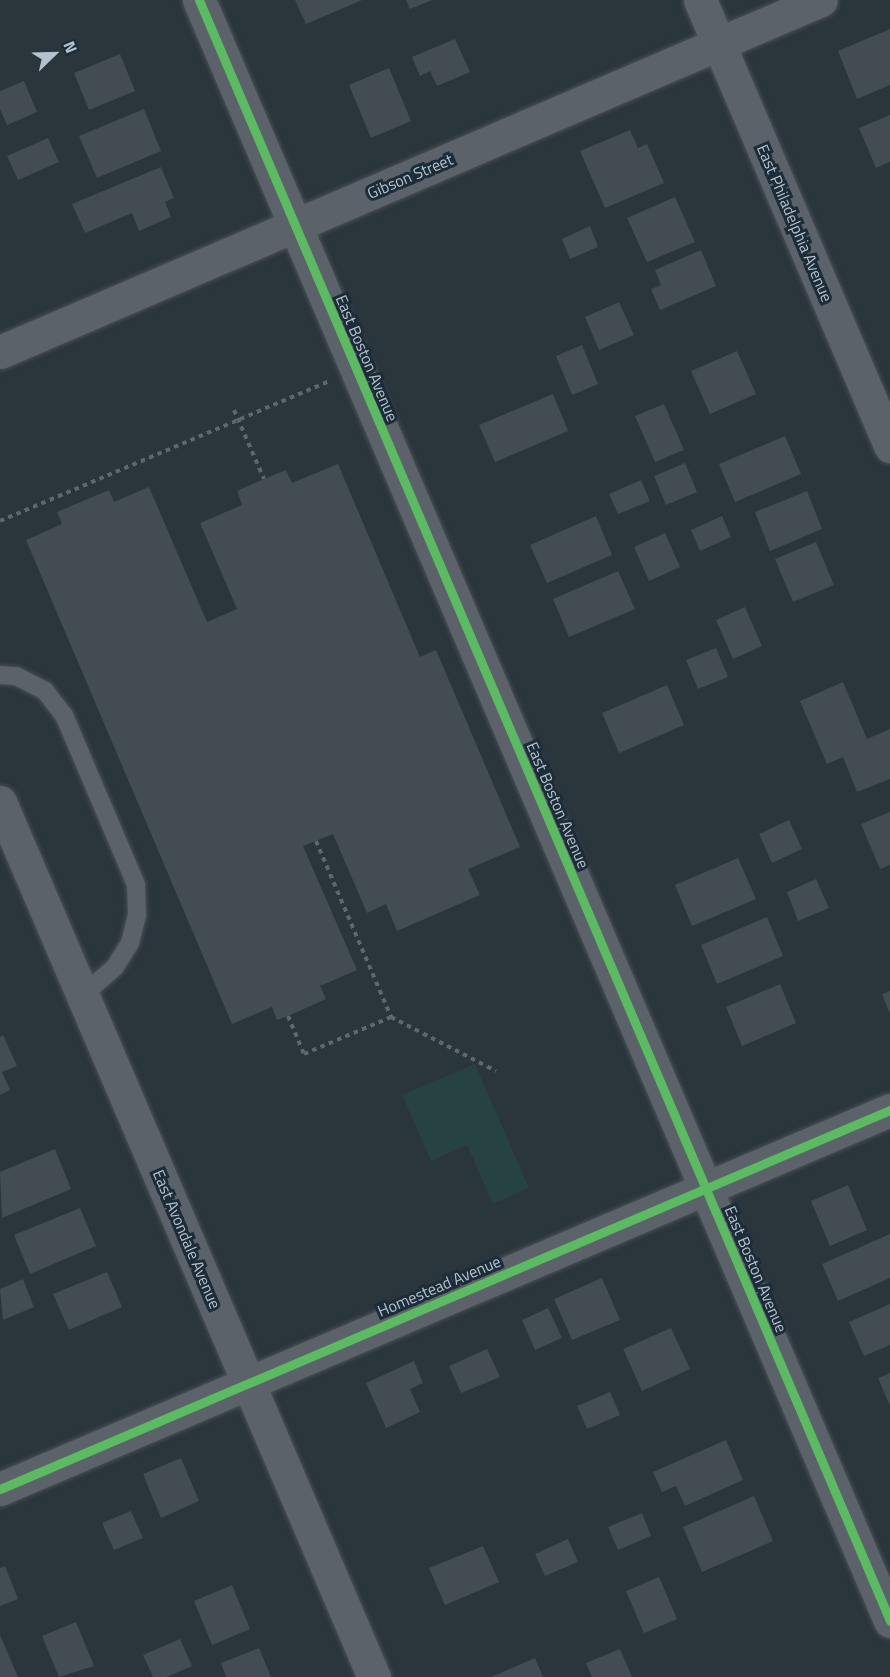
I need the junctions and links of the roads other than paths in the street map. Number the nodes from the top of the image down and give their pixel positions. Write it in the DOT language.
graph roads {
  1 [pos="199,0"];
  2 [pos="700,0"];
  3 [pos="821,0"];
  4 [pos="719,44"];
  5 [pos="295,225"];
  6 [pos="0,352"];
  7 [pos="890,446"];
  8 [pos="0,675"];
  9 [pos="0,802"];
  10 [pos="83,995"];
  11 [pos="890,1110"];
  12 [pos="705,1189"];
  13 [pos="248,1383"];
  14 [pos="0,1489"];
  15 [pos="890,1622"];
  16 [pos="374,1677"];
  1 -- 5 [label="street, East Boston Avenue"];
  2 -- 4 [label="street, East Philadelphia Avenue"];
  3 -- 4 [label="street, Gibson Street"];
  4 -- 5 [label="street, Gibson Street"];
  4 -- 7 [label="street, East Philadelphia Avenue"];
  5 -- 6 [label="street, Gibson Street"];
  5 -- 12 [label="street, East Boston Avenue"];
  8 -- 10 [label="lane"];
  9 -- 10 [label="street, East Avondale Avenue"];
  10 -- 13 [label="street, East Avondale Avenue"];
  11 -- 12 [label="street, Homestead Avenue"];
  12 -- 13 [label="street, Homestead Avenue"];
  12 -- 15 [label="street, East Boston Avenue"];
  13 -- 14 [label="street, Homestead Avenue"];
  13 -- 16 [label="street, East Avondale Avenue"];
}
